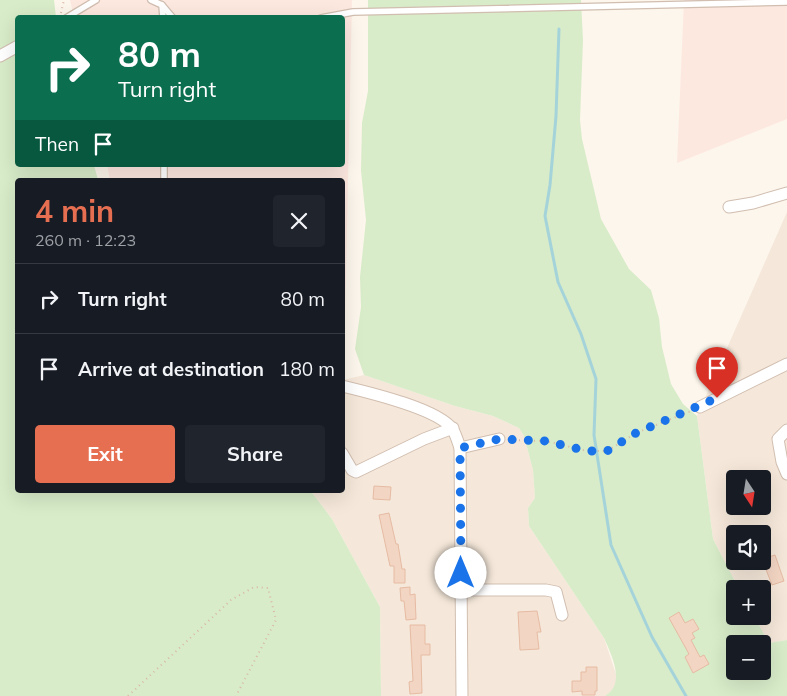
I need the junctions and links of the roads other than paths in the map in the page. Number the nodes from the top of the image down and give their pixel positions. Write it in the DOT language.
graph roads {
  1 [pos="96,0"];
  2 [pos="151,0"];
  3 [pos="787,2"];
  4 [pos="162,5"];
  5 [pos="71,15"];
  6 [pos="163,15"];
  7 [pos="170,15"];
  8 [pos="337,15"];
  9 [pos="15,48"];
  10 [pos="0,56"];
  11 [pos="787,193"];
  12 [pos="730,207"];
  13 [pos="787,364"];
  14 [pos="345,387"];
  15 [pos="700,407"];
  16 [pos="453,428"];
  17 [pos="787,430"];
  18 [pos="499,439"];
  19 [pos="460,448"];
  20 [pos="345,458"];
  21 [pos="787,474"];
  22 [pos="461,590"];
  23 [pos="562,614"];
  24 [pos="462,696"];
  1 -- 5 [label="lane"];
  2 -- 4 [label="lane"];
  3 -- 8 [label="lane"];
  4 -- 6 [label="lane"];
  4 -- 7 [label="lane"];
  9 -- 10 [label="street"];
  11 -- 12 [label="street"];
  13 -- 15 [label="street"];
  14 -- 16 [label="street"];
  16 -- 19 [label="street"];
  16 -- 20 [label="street"];
  17 -- 21 [label="street"];
  18 -- 19 [label="street"];
  19 -- 22 [label="street"];
  22 -- 23 [label="street"];
  22 -- 24 [label="street"];
}
